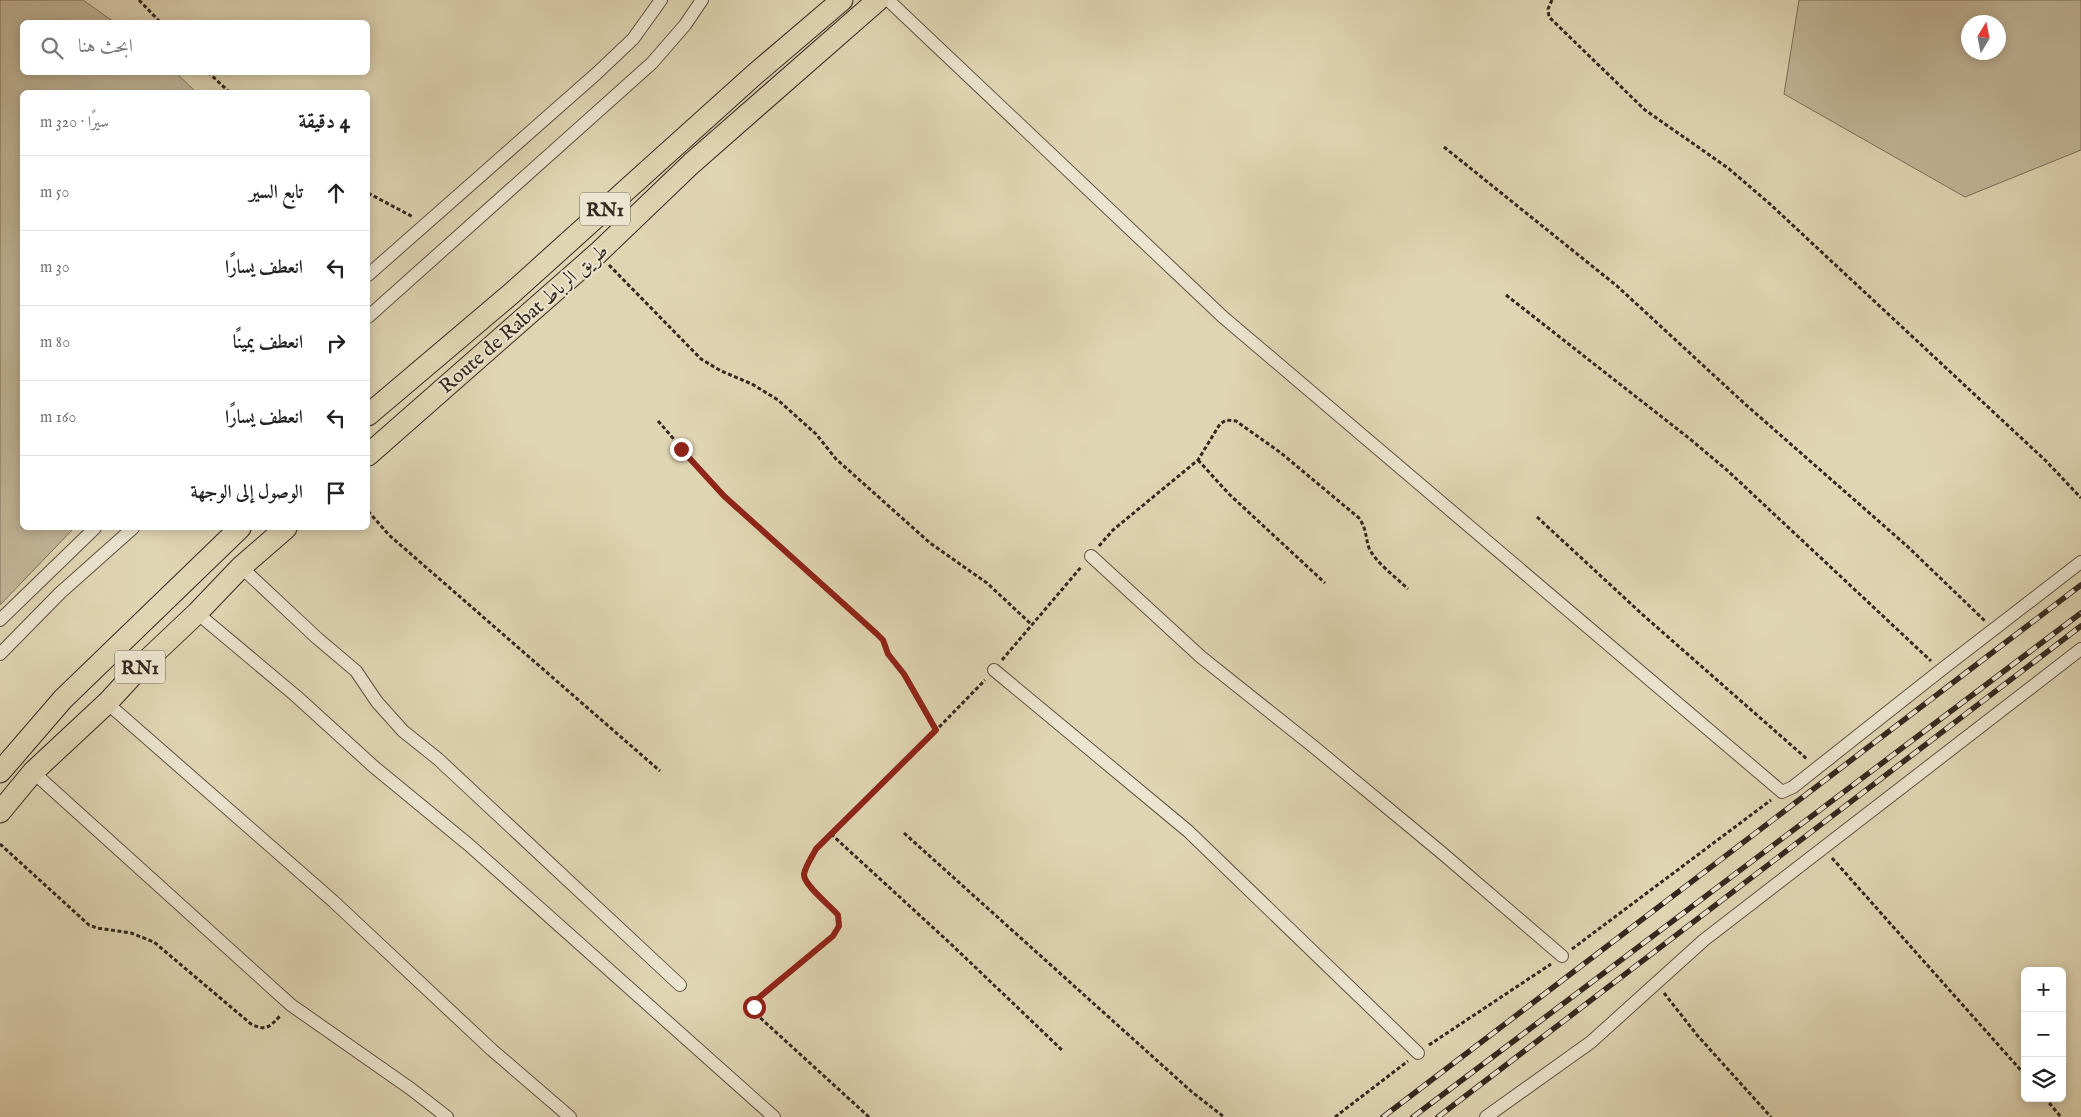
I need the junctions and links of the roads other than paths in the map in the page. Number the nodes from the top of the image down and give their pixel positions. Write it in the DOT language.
graph roads {
  1 [pos="661,0"];
  2 [pos="702,0"];
  3 [pos="842,0"];
  4 [pos="878,0"];
  5 [pos="888,0"];
  6 [pos="370,273"];
  7 [pos="370,316"];
  8 [pos="370,414"];
  9 [pos="370,453"];
  10 [pos="93,530"];
  11 [pos="131,530"];
  12 [pos="238,530"];
  13 [pos="284,530"];
  14 [pos="1091,556"];
  15 [pos="2081,562"];
  16 [pos="241,567"];
  17 [pos="197,613"];
  18 [pos="0,620"];
  19 [pos="2081,649"];
  20 [pos="0,654"];
  21 [pos="994,670"];
  22 [pos="84,678"];
  23 [pos="107,703"];
  24 [pos="0,772"];
  25 [pos="33,772"];
  26 [pos="0,812"];
  27 [pos="1562,956"];
  28 [pos="680,985"];
  29 [pos="1418,1053"];
  30 [pos="447,1117"];
  31 [pos="570,1117"];
  32 [pos="774,1117"];
  33 [pos="1486,1117"];
  1 -- 6 [label="street"];
  2 -- 7 [label="street"];
  3 -- 8 [label="highway, Route de Rabat طريق الرباط / RN1"];
  4 -- 9 [label="highway, Route de Rabat طريق الرباط / RN1"];
  5 -- 15 [label="street"];
  10 -- 18 [label="street"];
  11 -- 20 [label="street"];
  12 -- 22 [label="highway, RN1"];
  13 -- 16 [label="highway, RN1"];
  14 -- 27 [label="street"];
  16 -- 17 [label="highway, RN1"];
  16 -- 28 [label="street"];
  17 -- 23 [label="highway, RN1"];
  17 -- 32 [label="street"];
  19 -- 33 [label="street"];
  21 -- 29 [label="street"];
  22 -- 23 [label="highway"];
  22 -- 24 [label="highway, RN1"];
  23 -- 25 [label="highway, RN1"];
  23 -- 31 [label="street"];
  25 -- 26 [label="highway, RN1"];
  25 -- 30 [label="street"];
}
